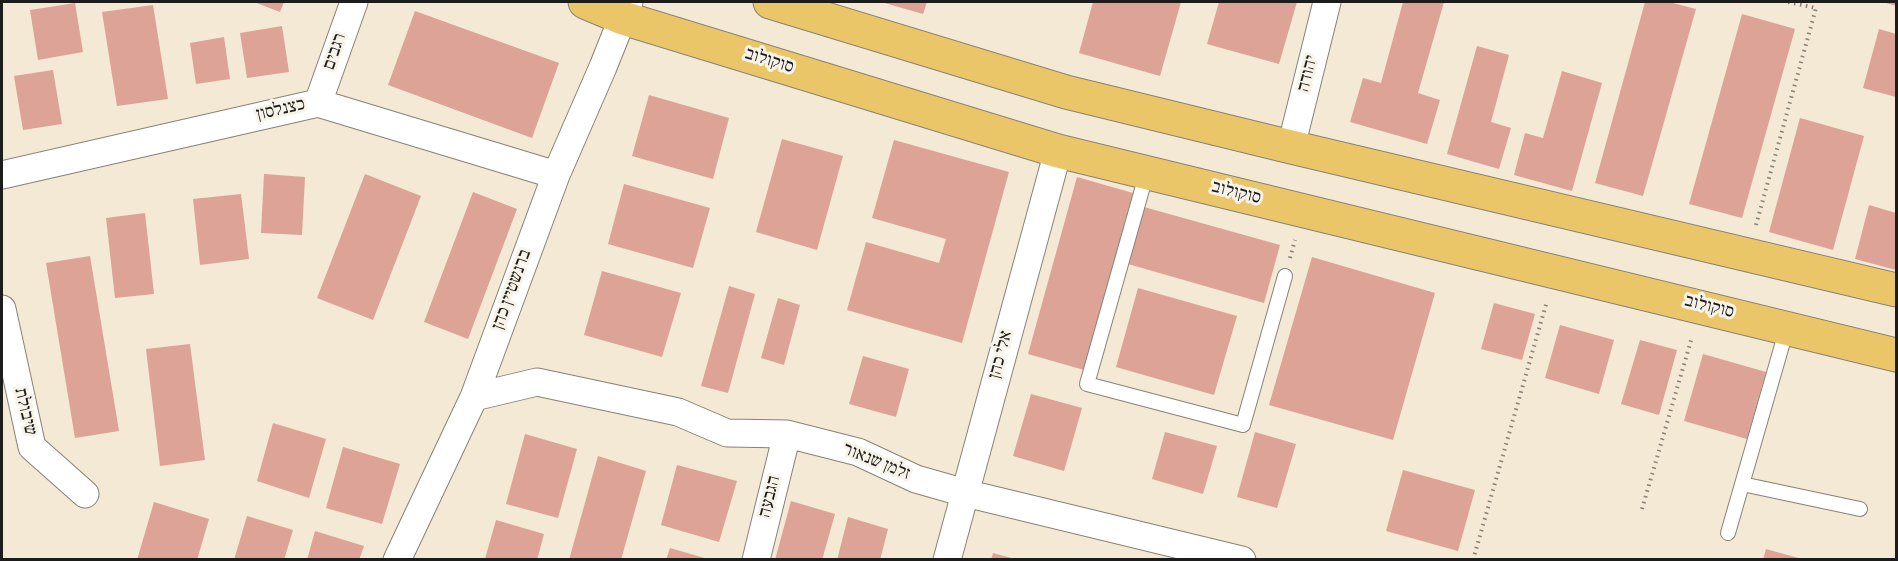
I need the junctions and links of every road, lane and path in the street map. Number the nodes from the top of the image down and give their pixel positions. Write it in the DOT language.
graph roads {
  1 [pos="354,2"];
  2 [pos="585,2"];
  3 [pos="770,2"];
  4 [pos="1327,2"];
  5 [pos="1788,2"];
  6 [pos="626,10"];
  7 [pos="318,103"];
  8 [pos="1291,147"];
  9 [pos="1058,151"];
  10 [pos="1147,172"];
  11 [pos="2,175"];
  12 [pos="556,175"];
  13 [pos="1303,210"];
  14 [pos="1748,255"];
  15 [pos="1556,271"];
  16 [pos="1285,276"];
  17 [pos="1896,290"];
  18 [pos="1701,306"];
  19 [pos="2,309"];
  20 [pos="1787,328"];
  21 [pos="1896,355"];
  22 [pos="474,397"];
  23 [pos="787,434"];
  24 [pos="1742,484"];
  25 [pos="85,494"];
  26 [pos="965,494"];
  27 [pos="1642,509"];
  28 [pos="1860,509"];
  29 [pos="1728,533"];
  30 [pos="397,560"];
  31 [pos="756,560"];
  32 [pos="947,560"];
  33 [pos="1242,560"];
  34 [pos="1473,560"];
  1 -- 7 [label="street, רגבים"];
  2 -- 6 [label="main road, סוקולוב"];
  3 -- 8 [label="main road"];
  4 -- 8 [label="street, יהודה"];
  5 -- 14 [label="path"];
  6 -- 9 [label="main road, סוקולוב"];
  6 -- 12 [label="street, ברנשטיין כהן"];
  7 -- 11 [label="street, כצנלסון"];
  7 -- 12 [label="street, כצנלסון"];
  8 -- 14 [label="main road"];
  9 -- 10 [label="main road, סוקולוב"];
  9 -- 26 [label="street, אלי כהן"];
  10 -- 13 [label="main road, סוקולוב"];
  10 -- 16 [label="lane"];
  12 -- 22 [label="street, ברנשטיין כהן"];
  13 -- 15 [label="main road, סוקולוב"];
  13 -- 16 [label="path"];
  14 -- 17 [label="main road"];
  15 -- 18 [label="main road, סוקולוב"];
  15 -- 34 [label="path"];
  18 -- 20 [label="main road, סוקולוב"];
  18 -- 27 [label="path"];
  19 -- 25 [label="street, שיבולת"];
  20 -- 21 [label="main road, סוקולוב"];
  20 -- 24 [label="lane"];
  22 -- 23 [label="street, זלמן שנאור"];
  22 -- 30 [label="street, ברנשטיין כהן"];
  23 -- 26 [label="street, זלמן שנאור"];
  23 -- 31 [label="street, הגבעה"];
  24 -- 28 [label="lane"];
  24 -- 29 [label="lane"];
  26 -- 32 [label="street, אלי כהן"];
  26 -- 33 [label="street, זלמן שנאור"];
}
